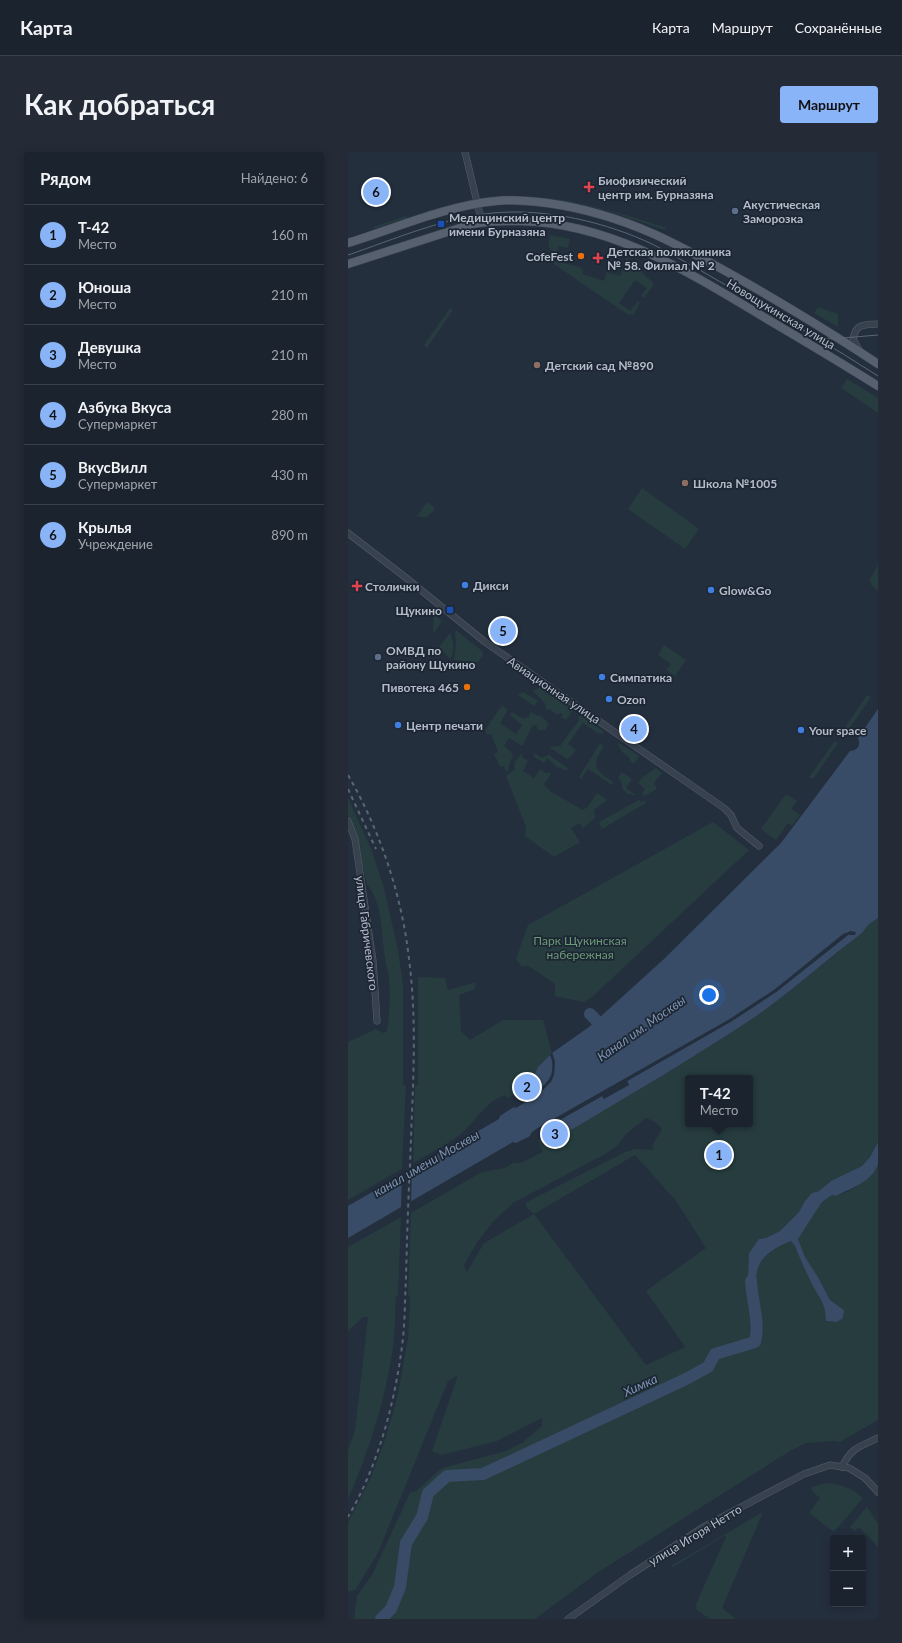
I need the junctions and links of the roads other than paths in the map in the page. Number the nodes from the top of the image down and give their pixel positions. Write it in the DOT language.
graph roads {
  1 [pos="465,152"];
  2 [pos="478,204"];
  3 [pos="482,223"];
  4 [pos="348,243"];
  5 [pos="348,264"];
  6 [pos="878,324"];
  7 [pos="862,353"];
  8 [pos="878,364"];
  9 [pos="878,386"];
  10 [pos="348,533"];
  11 [pos="348,821"];
  12 [pos="759,846"];
  13 [pos="377,1021"];
  14 [pos="878,1438"];
  15 [pos="842,1467"];
  16 [pos="878,1492"];
  17 [pos="568,1619"];
  1 -- 2 [label="street"];
  2 -- 3 [label="street"];
  2 -- 4 [label="main road, Новощукинская улица"];
  2 -- 7 [label="main road, Новощукинская улица"];
  3 -- 5 [label="main road, Новощукинская улица"];
  3 -- 9 [label="main road, Новощукинская улица"];
  6 -- 7 [label="street"];
  7 -- 8 [label="main road, Новощукинская улица"];
  10 -- 12 [label="street, Авиационная улица"];
  11 -- 13 [label="street, улица Габричевского"];
  14 -- 15 [label="street"];
  15 -- 16 [label="street"];
  15 -- 17 [label="street, улица Игоря Нетто"];
}
